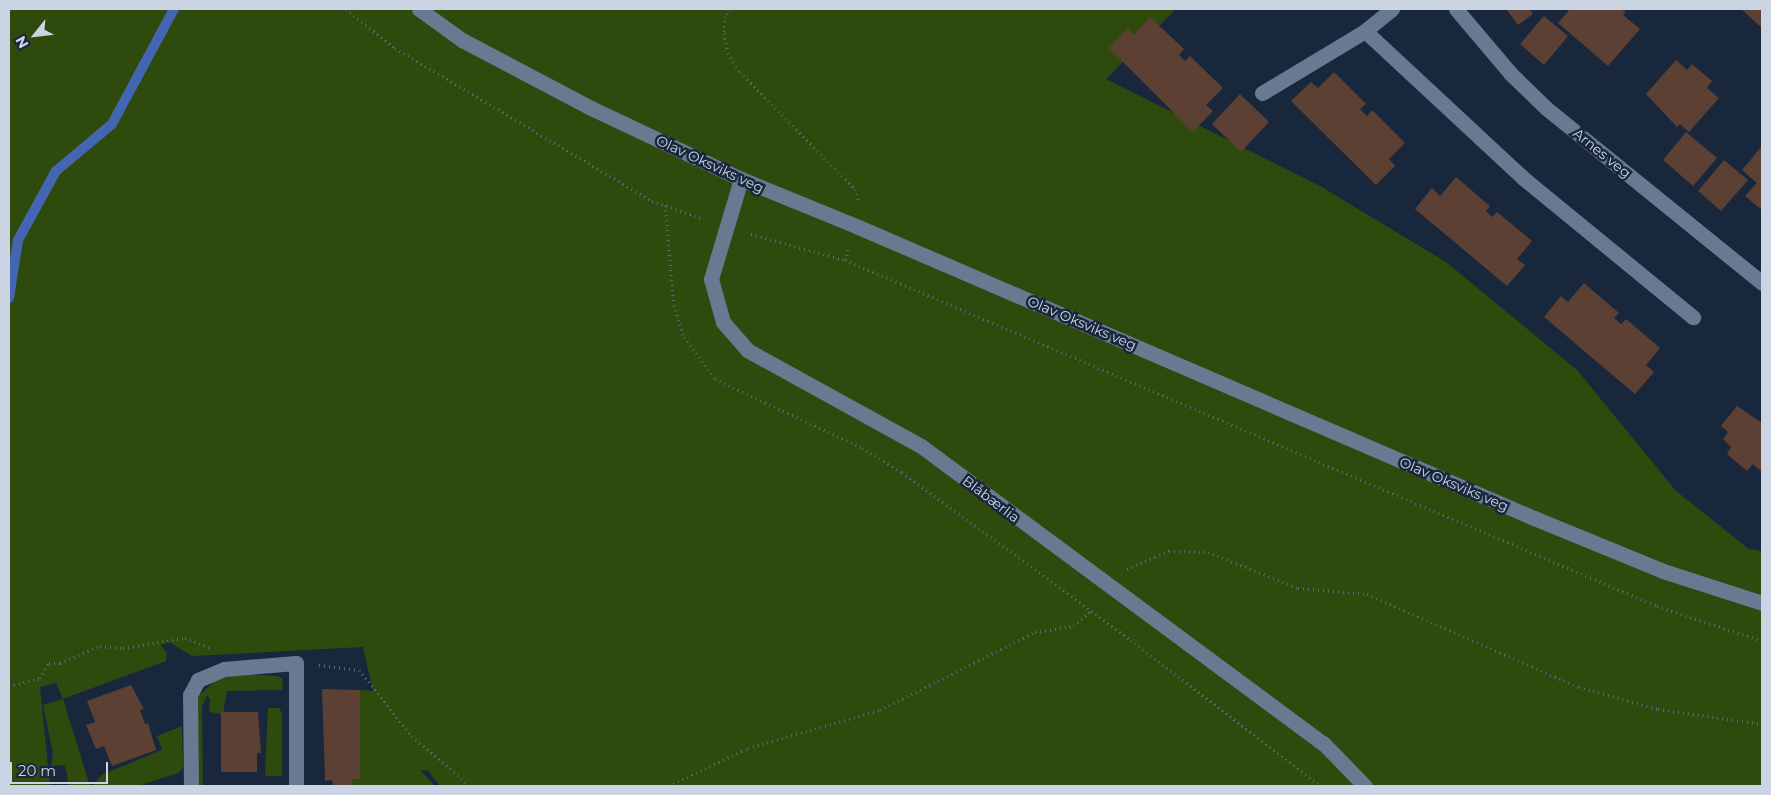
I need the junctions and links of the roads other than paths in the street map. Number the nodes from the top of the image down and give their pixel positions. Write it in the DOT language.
graph roads {
  1 [pos="419,9"];
  2 [pos="1392,9"];
  3 [pos="1456,9"];
  4 [pos="1365,31"];
  5 [pos="1262,93"];
  6 [pos="741,179"];
  7 [pos="1762,283"];
  8 [pos="1693,317"];
  9 [pos="1762,603"];
  10 [pos="191,786"];
  11 [pos="296,786"];
  12 [pos="1365,786"];
  1 -- 6 [label="street, Olav Oksviks veg"];
  2 -- 4 [label="street"];
  3 -- 7 [label="street, Arnes veg"];
  4 -- 5 [label="street"];
  4 -- 8 [label="street"];
  6 -- 9 [label="street, Olav Oksviks veg"];
  6 -- 12 [label="street, Blåbærlia"];
  10 -- 11 [label="street"];
}
